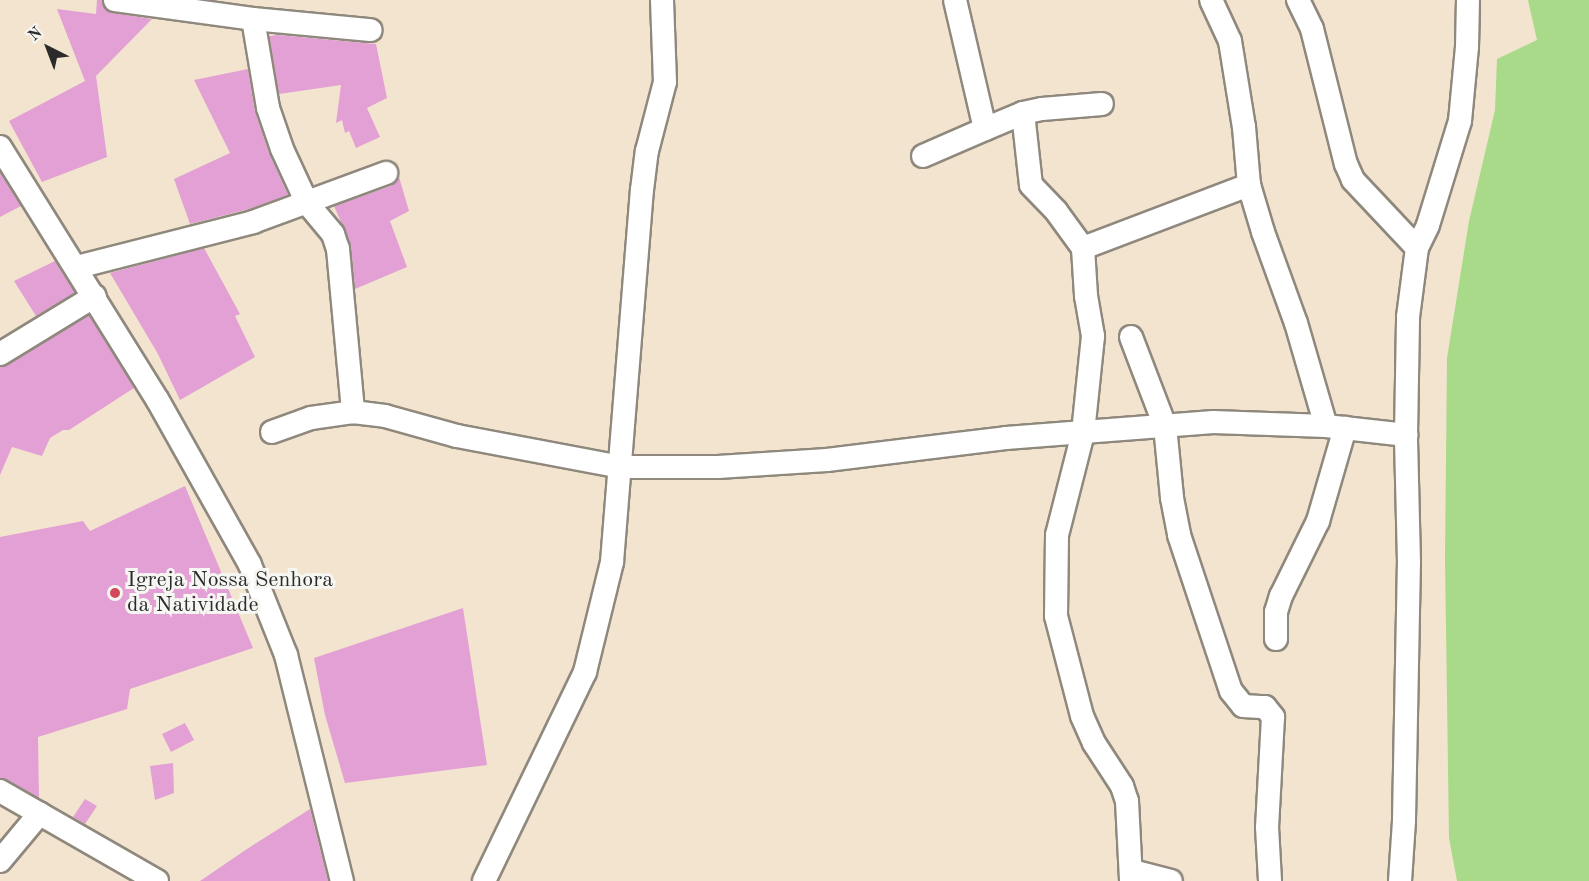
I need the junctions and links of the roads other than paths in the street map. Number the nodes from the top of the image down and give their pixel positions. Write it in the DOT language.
graph roads {
  1 [pos="115,0"];
  2 [pos="662,0"];
  3 [pos="955,0"];
  4 [pos="1211,0"];
  5 [pos="1298,0"];
  6 [pos="1468,0"];
  7 [pos="253,19"];
  8 [pos="370,30"];
  9 [pos="1102,104"];
  10 [pos="1023,113"];
  11 [pos="985,129"];
  12 [pos="0,147"];
  13 [pos="923,156"];
  14 [pos="386,173"];
  15 [pos="1249,185"];
  16 [pos="307,203"];
  17 [pos="1083,248"];
  18 [pos="1417,248"];
  19 [pos="77,267"];
  20 [pos="95,296"];
  21 [pos="1131,337"];
  22 [pos="0,354"];
  23 [pos="352,412"];
  24 [pos="1165,426"];
  25 [pos="1336,427"];
  26 [pos="272,432"];
  27 [pos="1083,433"];
  28 [pos="1406,435"];
  29 [pos="621,467"];
  30 [pos="1276,639"];
  31 [pos="0,791"];
  32 [pos="40,813"];
  33 [pos="0,861"];
  34 [pos="1131,876"];
  35 [pos="147,879"];
  36 [pos="342,881"];
  37 [pos="484,881"];
  38 [pos="1171,881"];
  39 [pos="1270,881"];
  40 [pos="1400,881"];
  1 -- 7 [label="street"];
  2 -- 29 [label="street"];
  3 -- 11 [label="street"];
  4 -- 15 [label="street"];
  5 -- 18 [label="street"];
  6 -- 18 [label="street"];
  7 -- 8 [label="street"];
  7 -- 16 [label="street"];
  9 -- 10 [label="street"];
  10 -- 11 [label="street"];
  10 -- 17 [label="street"];
  11 -- 13 [label="street"];
  12 -- 19 [label="street"];
  14 -- 16 [label="street"];
  15 -- 17 [label="street"];
  15 -- 25 [label="street"];
  16 -- 19 [label="street"];
  16 -- 23 [label="street"];
  17 -- 27 [label="street"];
  18 -- 28 [label="street"];
  19 -- 20 [label="street"];
  20 -- 22 [label="street"];
  20 -- 36 [label="street"];
  21 -- 24 [label="street"];
  23 -- 26 [label="street"];
  23 -- 29 [label="street"];
  24 -- 25 [label="street"];
  24 -- 27 [label="street"];
  24 -- 39 [label="street"];
  25 -- 28 [label="street"];
  25 -- 30 [label="street"];
  27 -- 29 [label="street"];
  27 -- 34 [label="street"];
  28 -- 40 [label="street"];
  29 -- 37 [label="street"];
  31 -- 32 [label="street"];
  32 -- 33 [label="street"];
  32 -- 35 [label="street"];
  34 -- 38 [label="street"];
}
